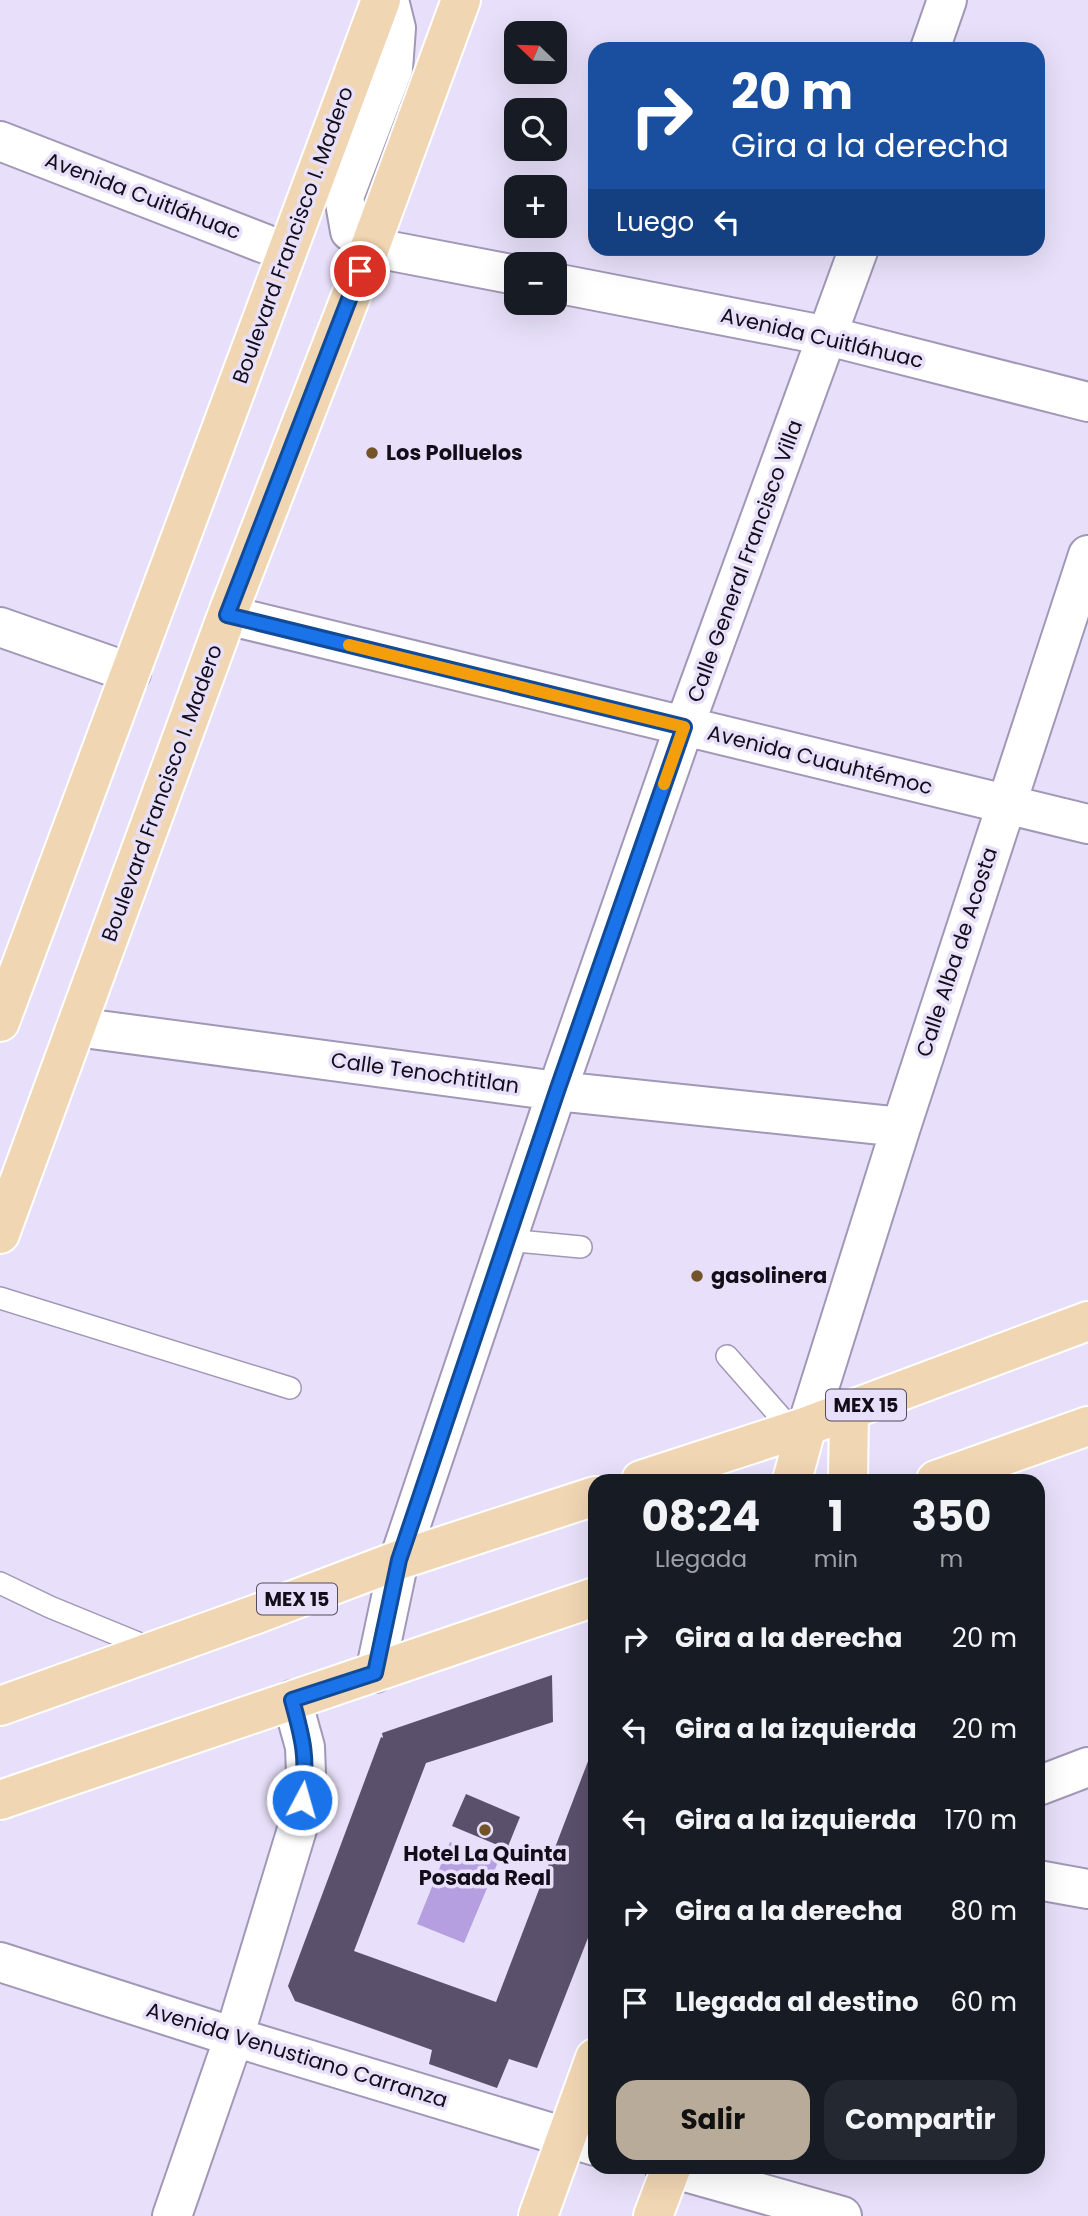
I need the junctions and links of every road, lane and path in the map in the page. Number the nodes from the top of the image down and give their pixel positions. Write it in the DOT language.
graph roads {
  1 [pos="381,0"];
  2 [pos="389,0"];
  3 [pos="461,0"];
  4 [pos="947,0"];
  5 [pos="932,42"];
  6 [pos="0,141"];
  7 [pos="370,247"];
  8 [pos="286,252"];
  9 [pos="856,256"];
  10 [pos="504,273"];
  11 [pos="567,285"];
  12 [pos="828,336"];
  13 [pos="1088,402"];
  14 [pos="1088,555"];
  15 [pos="227,615"];
  16 [pos="0,627"];
  17 [pos="131,673"];
  18 [pos="684,727"];
  19 [pos="1005,805"];
  20 [pos="1088,824"];
  21 [pos="0,1022"];
  22 [pos="76,1027"];
  23 [pos="557,1091"];
  24 [pos="901,1127"];
  25 [pos="0,1234"];
  26 [pos="507,1240"];
  27 [pos="581,1247"];
  28 [pos="0,1298"];
  29 [pos="1088,1321"];
  30 [pos="831,1351"];
  31 [pos="727,1356"];
  32 [pos="290,1388"];
  33 [pos="849,1411"];
  34 [pos="1088,1426"];
  35 [pos="800,1428"];
  36 [pos="659,1474"];
  37 [pos="793,1474"];
  38 [pos="848,1474"];
  39 [pos="953,1474"];
  40 [pos="588,1498"];
  41 [pos="399,1560"];
  42 [pos="0,1583"];
  43 [pos="588,1599"];
  44 [pos="155,1650"];
  45 [pos="375,1673"];
  46 [pos="292,1700"];
  47 [pos="3,1703"];
  48 [pos="1088,1767"];
  49 [pos="1045,1783"];
  50 [pos="0,1800"];
  51 [pos="1045,1882"];
  52 [pos="1088,1889"];
  53 [pos="0,1962"];
  54 [pos="234,2037"];
  55 [pos="588,2100"];
  56 [pos="581,2142"];
  57 [pos="667,2174"];
  58 [pos="694,2174"];
  59 [pos="172,2216"];
  60 [pos="538,2216"];
  61 [pos="653,2216"];
  62 [pos="842,2216"];
  1 -- 8 [label="main road, Boulevard Francisco I. Madero"];
  2 -- 7 [label="street"];
  3 -- 7 [label="main road, Boulevard Francisco I. Madero"];
  4 -- 5 [label="street"];
  6 -- 8 [label="street, Avenida Cuitláhuac"];
  7 -- 10 [label="street"];
  7 -- 15 [label="main road, Boulevard Francisco I. Madero"];
  8 -- 17 [label="main road, Boulevard Francisco I. Madero"];
  9 -- 12 [label="street, Calle General Francisco Villa"];
  11 -- 12 [label="street, Avenida Cuitláhuac"];
  12 -- 13 [label="street, Avenida Cuitláhuac"];
  12 -- 18 [label="street, Calle General Francisco Villa"];
  14 -- 19 [label="street, Calle Alba de Acosta"];
  15 -- 18 [label="street, Avenida Cuauhtémoc"];
  15 -- 22 [label="main road, Boulevard Francisco I. Madero"];
  16 -- 17 [label="street"];
  17 -- 21 [label="main road, Boulevard Francisco I. Madero"];
  18 -- 19 [label="street, Avenida Cuauhtémoc"];
  18 -- 23 [label="street, Calle General Francisco Villa"];
  19 -- 20 [label="street, Avenida Cuauhtémoc"];
  19 -- 24 [label="street, Calle Alba de Acosta"];
  22 -- 23 [label="street, Calle Tenochtitlan"];
  22 -- 25 [label="main road, Boulevard Francisco I. Madero"];
  23 -- 24 [label="street, Calle Tenochtitlan"];
  23 -- 26 [label="street, Calle General Francisco Villa"];
  24 -- 30 [label="street, Calle Alba de Acosta"];
  26 -- 27 [label="lane"];
  26 -- 41 [label="street, Calle General Francisco Villa"];
  28 -- 32 [label="lane"];
  29 -- 33 [label="main road, MEX 15"];
  30 -- 33 [label="street"];
  30 -- 35 [label="street, Calle Alba de Acosta"];
  31 -- 35 [label="lane"];
  33 -- 35 [label="main road, MEX 15"];
  33 -- 38 [label="main road, MEX 15"];
  34 -- 39 [label="main road"];
  35 -- 36 [label="main road, MEX 15"];
  35 -- 37 [label="main road, MEX 15"];
  40 -- 41 [label="main road, MEX 15"];
  41 -- 44 [label="main road, MEX 15"];
  41 -- 45 [label="street, Calle General Francisco Villa"];
  42 -- 44 [label="lane"];
  43 -- 45 [label="main road"];
  44 -- 47 [label="main road, MEX 15"];
  45 -- 46 [label="main road"];
  46 -- 50 [label="main road"];
  46 -- 54 [label="street"];
  48 -- 49 [label="street"];
  51 -- 52 [label="street"];
  53 -- 54 [label="street, Avenida Venustiano Carranza"];
  54 -- 56 [label="street, Avenida Venustiano Carranza"];
  54 -- 59 [label="street"];
  55 -- 56 [label="main road"];
  56 -- 60 [label="main road"];
  57 -- 61 [label="main road"];
  58 -- 62 [label="street"];
}
